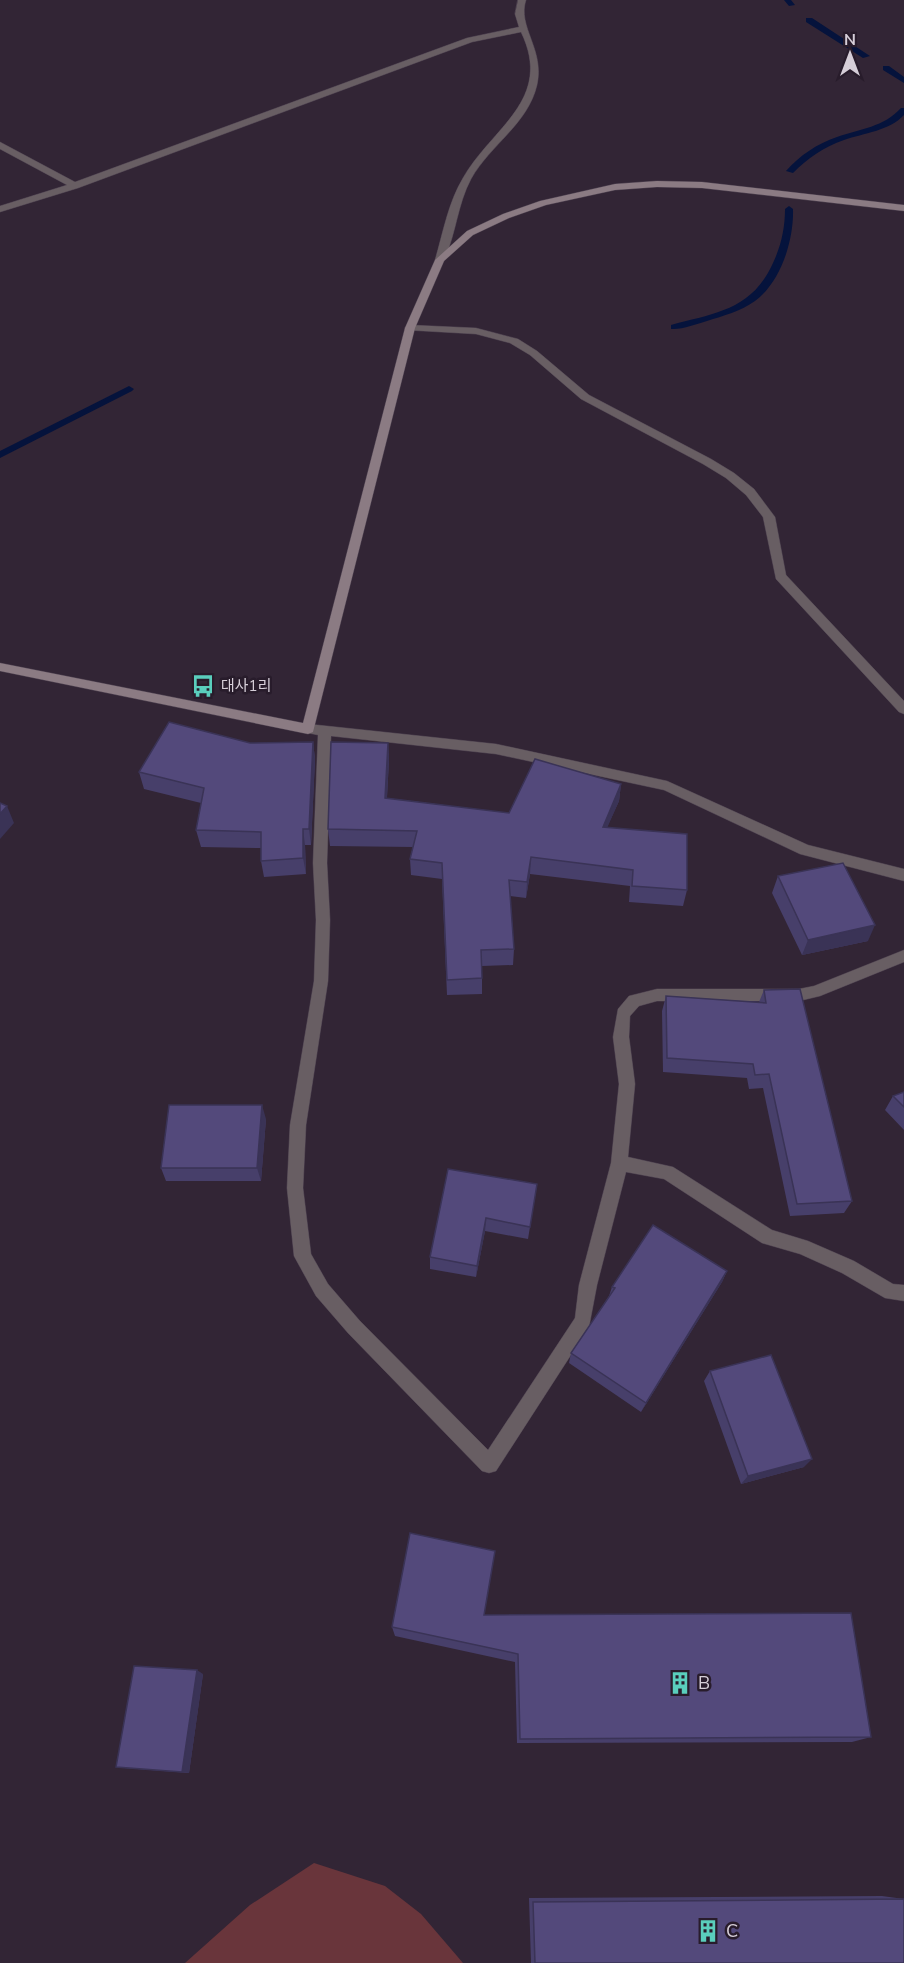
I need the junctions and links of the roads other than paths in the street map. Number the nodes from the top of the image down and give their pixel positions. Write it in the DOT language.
graph roads {
  1 [pos="522,0"];
  2 [pos="522,29"];
  3 [pos="0,145"];
  4 [pos="75,186"];
  5 [pos="904,208"];
  6 [pos="0,209"];
  7 [pos="440,260"];
  8 [pos="410,328"];
  9 [pos="0,667"];
  10 [pos="904,709"];
  11 [pos="308,729"];
  12 [pos="325,731"];
  13 [pos="904,875"];
  14 [pos="904,956"];
  15 [pos="619,1163"];
  16 [pos="904,1293"];
  1 -- 2 [label="street"];
  2 -- 4 [label="street"];
  2 -- 7 [label="street"];
  3 -- 4 [label="street"];
  4 -- 6 [label="street"];
  5 -- 7 [label="street"];
  7 -- 8 [label="street"];
  8 -- 10 [label="street"];
  8 -- 11 [label="street"];
  9 -- 11 [label="street"];
  11 -- 12 [label="street"];
  12 -- 13 [label="street"];
  12 -- 15 [label="street"];
  14 -- 15 [label="street"];
  15 -- 16 [label="street"];
}
